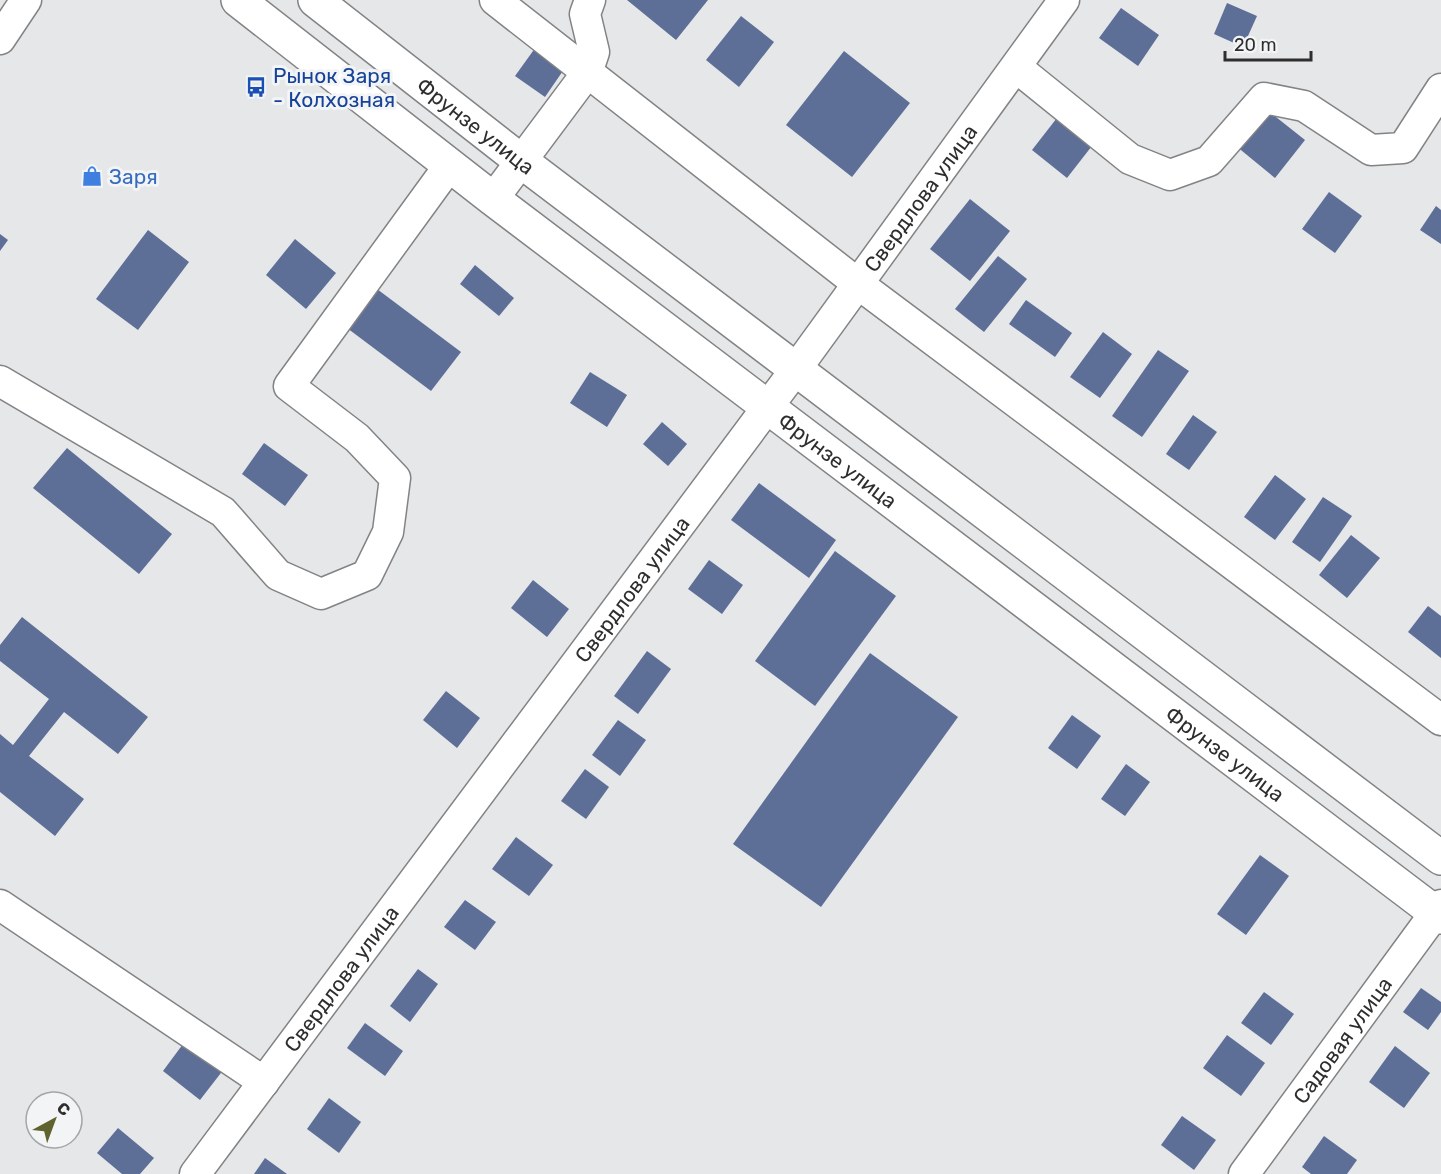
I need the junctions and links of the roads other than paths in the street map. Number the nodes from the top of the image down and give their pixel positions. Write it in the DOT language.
graph roads {
  1 [pos="26,0"];
  2 [pos="238,0"];
  3 [pos="315,0"];
  4 [pos="495,0"];
  5 [pos="590,0"];
  6 [pos="1064,0"];
  7 [pos="0,39"];
  8 [pos="1016,67"];
  9 [pos="587,73"];
  10 [pos="1441,89"];
  11 [pos="521,161"];
  12 [pos="449,166"];
  13 [pos="493,199"];
  14 [pos="857,283"];
  15 [pos="796,369"];
  16 [pos="2,388"];
  17 [pos="768,408"];
  18 [pos="1441,720"];
  19 [pos="1441,858"];
  20 [pos="0,905"];
  21 [pos="1439,911"];
  22 [pos="264,1082"];
  23 [pos="195,1174"];
  24 [pos="1244,1174"];
  1 -- 7 [label="street"];
  2 -- 12 [label="main road, Фрунзе улица"];
  3 -- 11 [label="main road, Фрунзе улица"];
  4 -- 9 [label="street"];
  5 -- 9 [label="street"];
  6 -- 8 [label="street, Свердлова улица"];
  8 -- 10 [label="street"];
  8 -- 14 [label="street, Свердлова улица"];
  9 -- 11 [label="street"];
  9 -- 14 [label="street"];
  11 -- 13 [label="street"];
  11 -- 15 [label="main road, Фрунзе улица"];
  12 -- 13 [label="main road, Фрунзе улица"];
  12 -- 16 [label="street"];
  13 -- 17 [label="main road, Фрунзе улица"];
  14 -- 15 [label="street, Свердлова улица"];
  14 -- 18 [label="street"];
  15 -- 17 [label="street, Свердлова улица"];
  15 -- 19 [label="main road, Фрунзе улица"];
  17 -- 21 [label="main road, Фрунзе улица"];
  17 -- 22 [label="street, Свердлова улица"];
  20 -- 22 [label="street"];
  21 -- 24 [label="street, Садовая улица"];
  22 -- 23 [label="street, Свердлова улица"];
}
